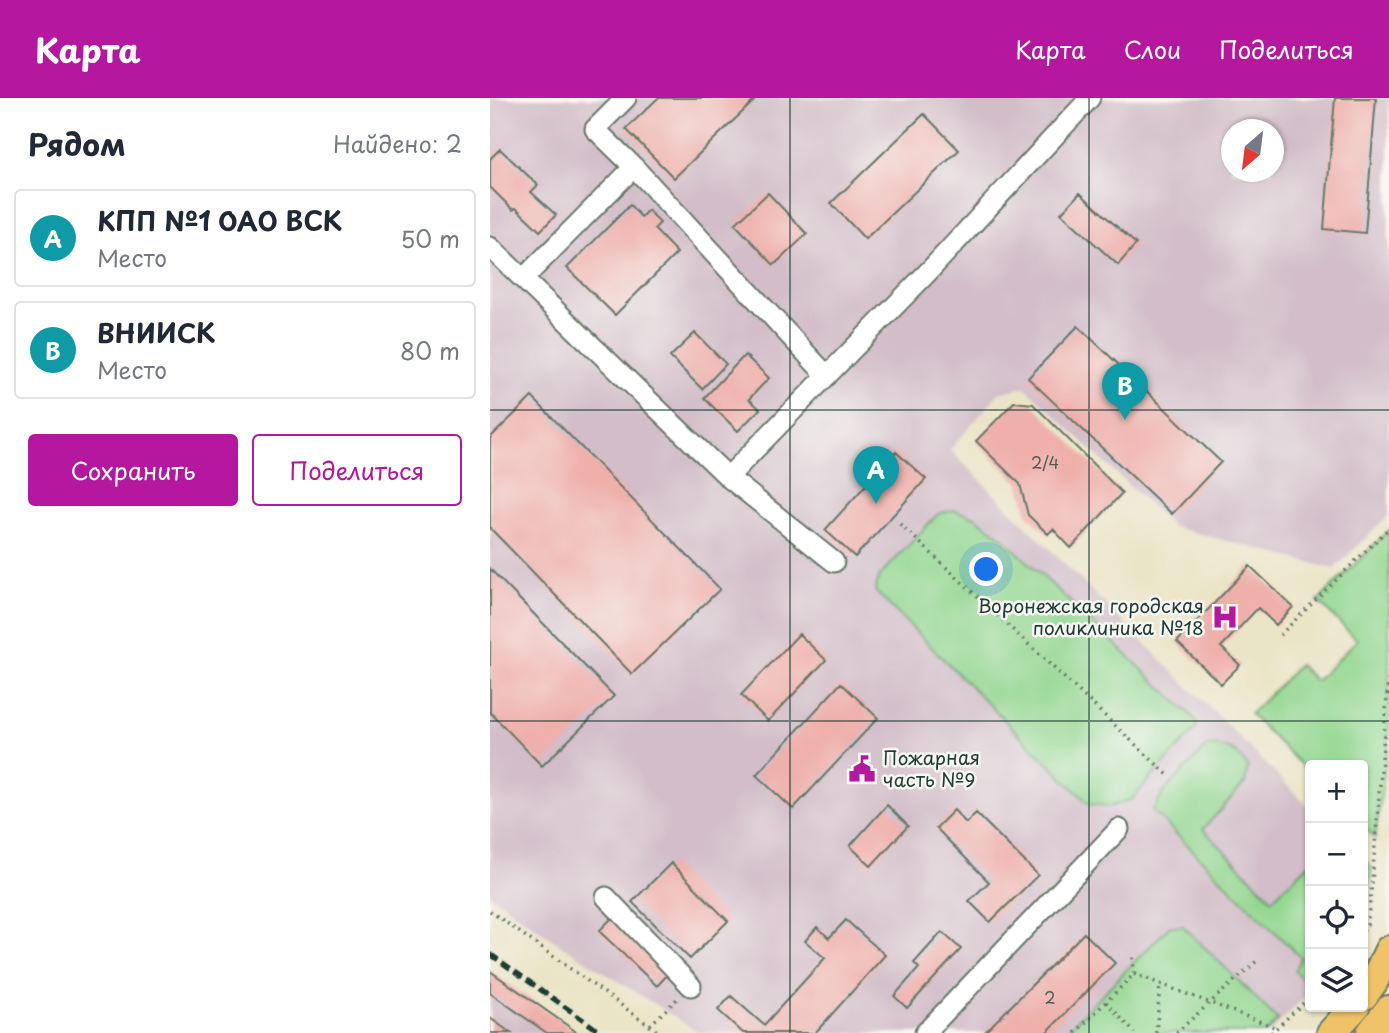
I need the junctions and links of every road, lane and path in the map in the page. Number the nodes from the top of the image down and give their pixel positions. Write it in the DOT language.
graph roads {
  1 [pos="625,98"];
  2 [pos="1090,98"];
  3 [pos="634,167"];
  4 [pos="490,247"];
  5 [pos="523,279"];
  6 [pos="827,376"];
  7 [pos="728,477"];
  8 [pos="900,524"];
  9 [pos="1389,528"];
  10 [pos="834,562"];
  11 [pos="1280,635"];
  12 [pos="1389,673"];
  13 [pos="1168,775"];
  14 [pos="1119,829"];
  15 [pos="606,897"];
  16 [pos="490,911"];
  17 [pos="1368,917"];
  18 [pos="1389,950"];
  19 [pos="1133,957"];
  20 [pos="1259,959"];
  21 [pos="1134,975"];
  22 [pos="1160,984"];
  23 [pos="691,986"];
  24 [pos="1368,989"];
  25 [pos="1105,1002"];
  26 [pos="1209,1002"];
  27 [pos="1305,1002"];
  28 [pos="1389,1010"];
  29 [pos="1350,1012"];
  30 [pos="650,1026"];
  31 [pos="1276,1028"];
  32 [pos="660,1033"];
  33 [pos="925,1033"];
  34 [pos="1075,1033"];
  35 [pos="1135,1033"];
  36 [pos="1156,1033"];
  37 [pos="1176,1033"];
  38 [pos="1271,1033"];
  39 [pos="1331,1033"];
  40 [pos="1371,1033"];
  1 -- 3 [label="lane"];
  2 -- 6 [label="lane"];
  3 -- 5 [label="lane"];
  3 -- 6 [label="lane"];
  4 -- 5 [label="lane"];
  5 -- 7 [label="lane"];
  6 -- 7 [label="lane"];
  7 -- 10 [label="lane"];
  8 -- 13 [label="path"];
  9 -- 11 [label="path"];
  12 -- 17 [label="path"];
  14 -- 33 [label="lane"];
  15 -- 23 [label="lane"];
  16 -- 30 [label="path"];
  18 -- 24 [label="highway"];
  19 -- 21 [label="path"];
  20 -- 26 [label="path"];
  21 -- 22 [label="path"];
  21 -- 25 [label="path"];
  22 -- 26 [label="path"];
  22 -- 36 [label="path"];
  23 -- 30 [label="path"];
  25 -- 34 [label="path"];
  25 -- 35 [label="path"];
  26 -- 31 [label="path"];
  26 -- 37 [label="path"];
  27 -- 31 [label="path"];
  28 -- 40 [label="highway"];
  29 -- 39 [label="highway"];
  30 -- 32 [label="path"];
  31 -- 38 [label="path"];
}
